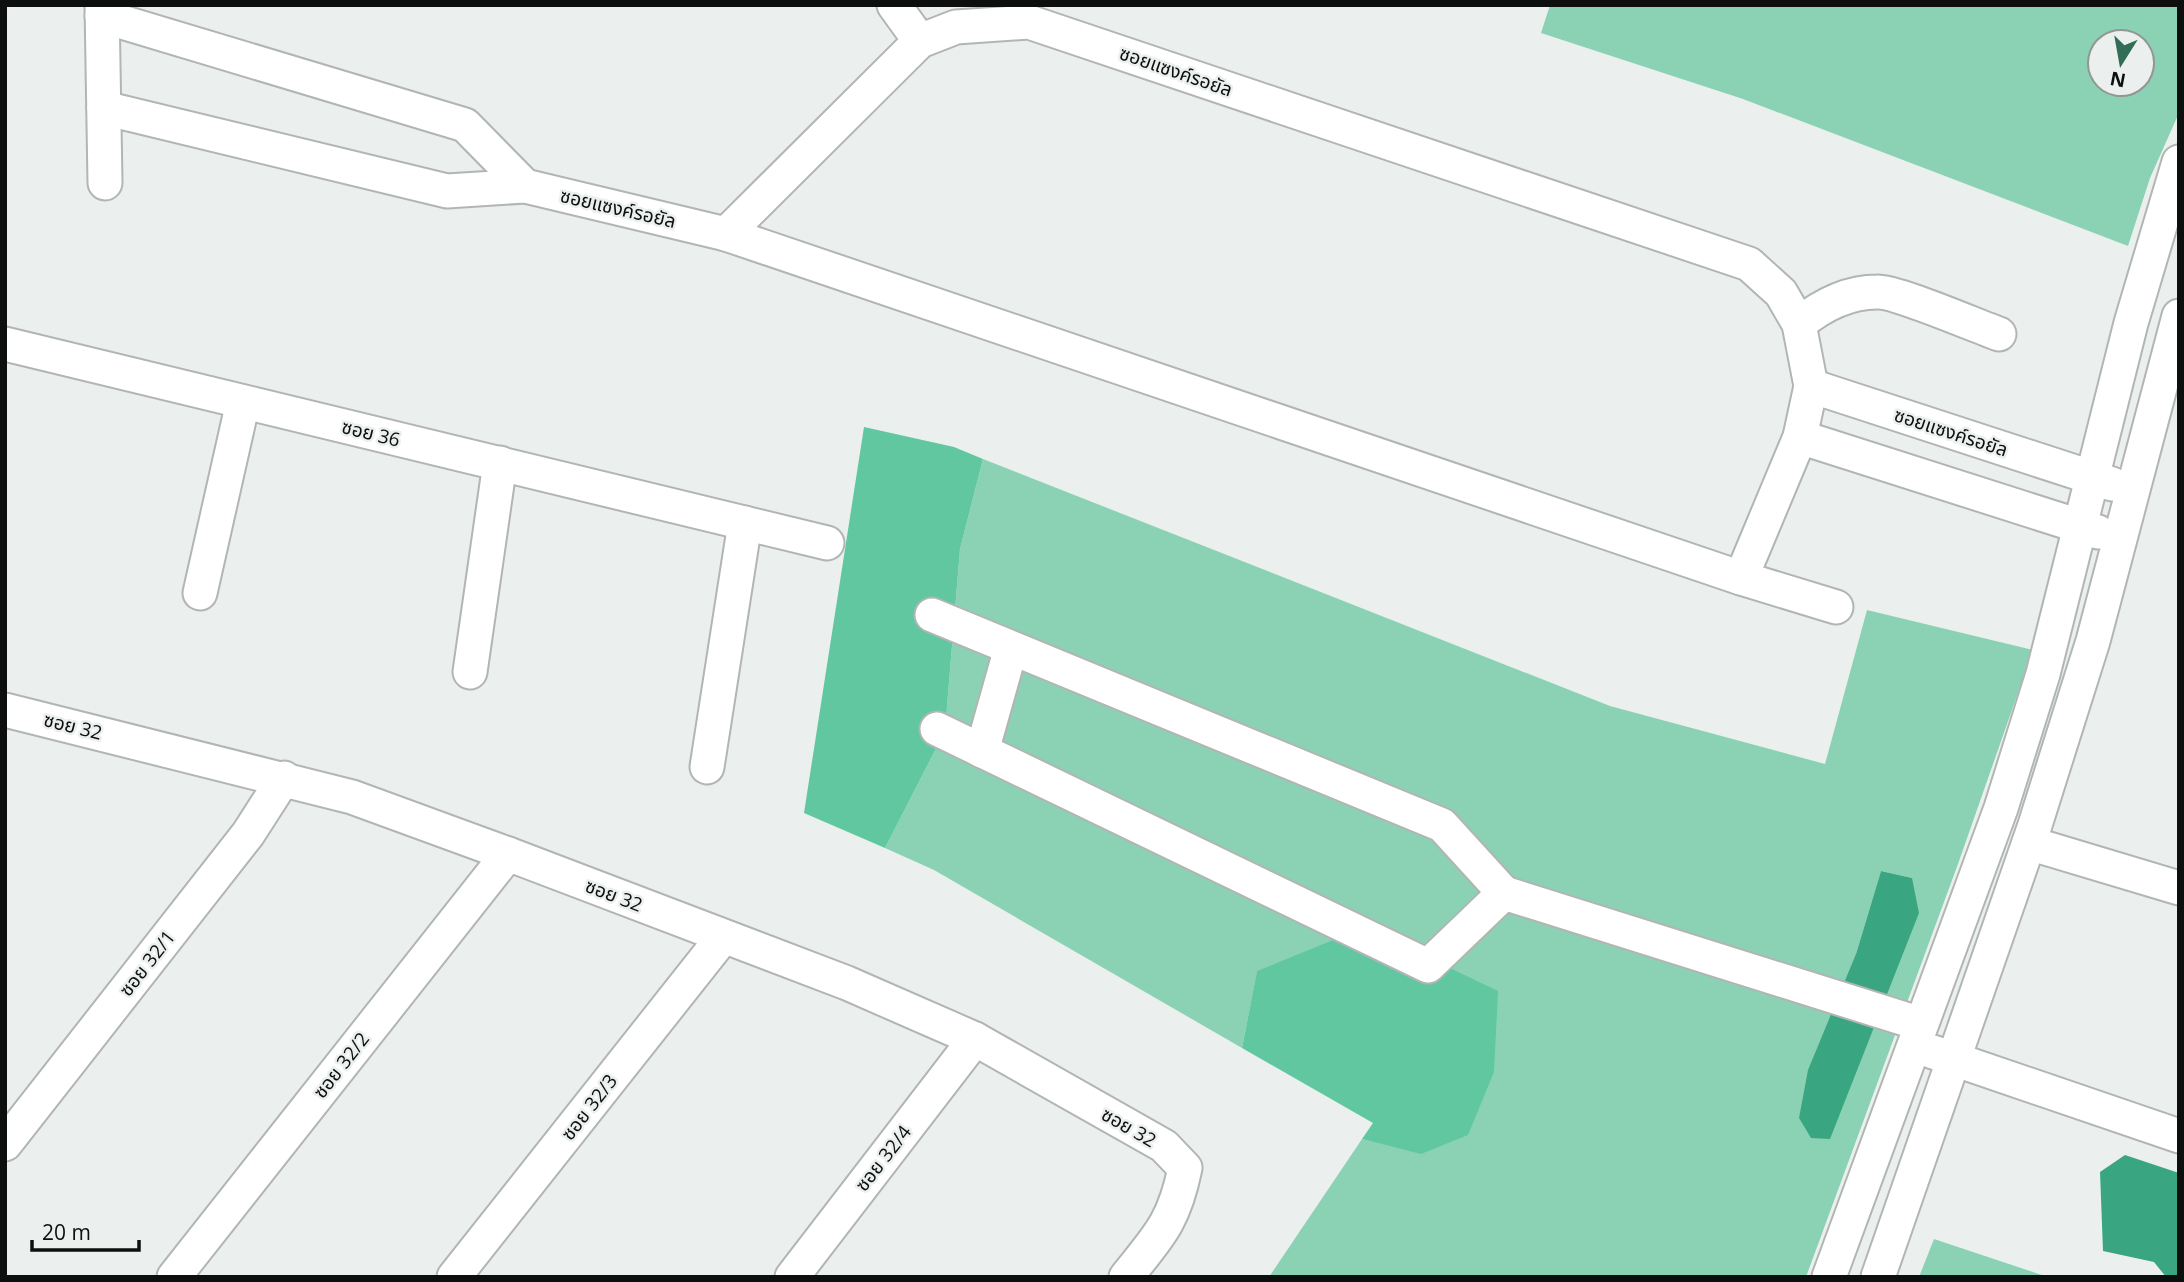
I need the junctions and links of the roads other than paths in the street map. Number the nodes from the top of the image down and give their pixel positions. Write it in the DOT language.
graph roads {
  1 [pos="894,5"];
  2 [pos="102,11"];
  3 [pos="920,41"];
  4 [pos="104,108"];
  5 [pos="2179,162"];
  6 [pos="105,183"];
  7 [pos="525,186"];
  8 [pos="726,234"];
  9 [pos="2179,316"];
  10 [pos="1799,324"];
  11 [pos="1999,334"];
  12 [pos="5,344"];
  13 [pos="1811,386"];
  14 [pos="243,402"];
  15 [pos="1800,437"];
  16 [pos="500,463"];
  17 [pos="2091,478"];
  18 [pos="2132,491"];
  19 [pos="745,523"];
  20 [pos="2078,526"];
  21 [pos="2120,539"];
  22 [pos="827,543"];
  23 [pos="1741,578"];
  24 [pos="200,593"];
  25 [pos="1836,607"];
  26 [pos="932,615"];
  27 [pos="1012,648"];
  28 [pos="470,672"];
  29 [pos="5,710"];
  30 [pos="937,729"];
  31 [pos="982,751"];
  32 [pos="708,766"];
  33 [pos="284,778"];
  34 [pos="2029,843"];
  35 [pos="508,854"];
  36 [pos="2179,888"];
  37 [pos="1504,893"];
  38 [pos="723,937"];
  39 [pos="1917,1035"];
  40 [pos="975,1039"];
  41 [pos="1953,1059"];
  42 [pos="2179,1136"];
  43 [pos="5,1144"];
  44 [pos="174,1277"];
  45 [pos="454,1277"];
  46 [pos="792,1277"];
  47 [pos="1126,1277"];
  48 [pos="1829,1277"];
  49 [pos="1878,1277"];
  1 -- 3 [label="street"];
  2 -- 4 [label="street"];
  2 -- 7 [label="street"];
  3 -- 8 [label="street, ซอยแซงค์รอยัล"];
  3 -- 10 [label="street, ซอยแซงค์รอยัล"];
  4 -- 6 [label="street"];
  4 -- 7 [label="street, ซอยแซงค์รอยัล"];
  5 -- 17 [label="street"];
  7 -- 8 [label="street, ซอยแซงค์รอยัล"];
  8 -- 23 [label="street"];
  9 -- 18 [label="street"];
  10 -- 11 [label="street"];
  10 -- 13 [label="street, ซอยแซงค์รอยัล"];
  12 -- 14 [label="street, ซอย 36"];
  13 -- 15 [label="street, ซอยแซงค์รอยัล"];
  13 -- 17 [label="street, ซอยแซงค์รอยัล"];
  14 -- 16 [label="street, ซอย 36"];
  14 -- 24 [label="street"];
  15 -- 20 [label="street"];
  15 -- 23 [label="street, ซอยแซงค์รอยัล"];
  16 -- 19 [label="street, ซอย 36"];
  16 -- 28 [label="street"];
  17 -- 18 [label="street, ซอยแซงค์รอยัล"];
  17 -- 20 [label="street"];
  18 -- 21 [label="street"];
  19 -- 22 [label="street, ซอย 36"];
  19 -- 32 [label="street"];
  20 -- 21 [label="street"];
  20 -- 39 [label="street"];
  21 -- 34 [label="street"];
  23 -- 25 [label="street"];
  26 -- 27 [label="street"];
  27 -- 31 [label="street"];
  27 -- 37 [label="street"];
  29 -- 33 [label="street, ซอย 32"];
  30 -- 31 [label="street"];
  31 -- 37 [label="street"];
  33 -- 35 [label="street, ซอย 32"];
  33 -- 43 [label="street, ซอย 32/1"];
  34 -- 36 [label="street"];
  34 -- 41 [label="street"];
  35 -- 38 [label="street, ซอย 32"];
  35 -- 44 [label="street, ซอย 32/2"];
  37 -- 39 [label="street"];
  38 -- 40 [label="street, ซอย 32"];
  38 -- 45 [label="street, ซอย 32/3"];
  39 -- 41 [label="street"];
  39 -- 48 [label="street"];
  40 -- 46 [label="street, ซอย 32/4"];
  40 -- 47 [label="street, ซอย 32"];
  41 -- 42 [label="street"];
  41 -- 49 [label="street"];
}
